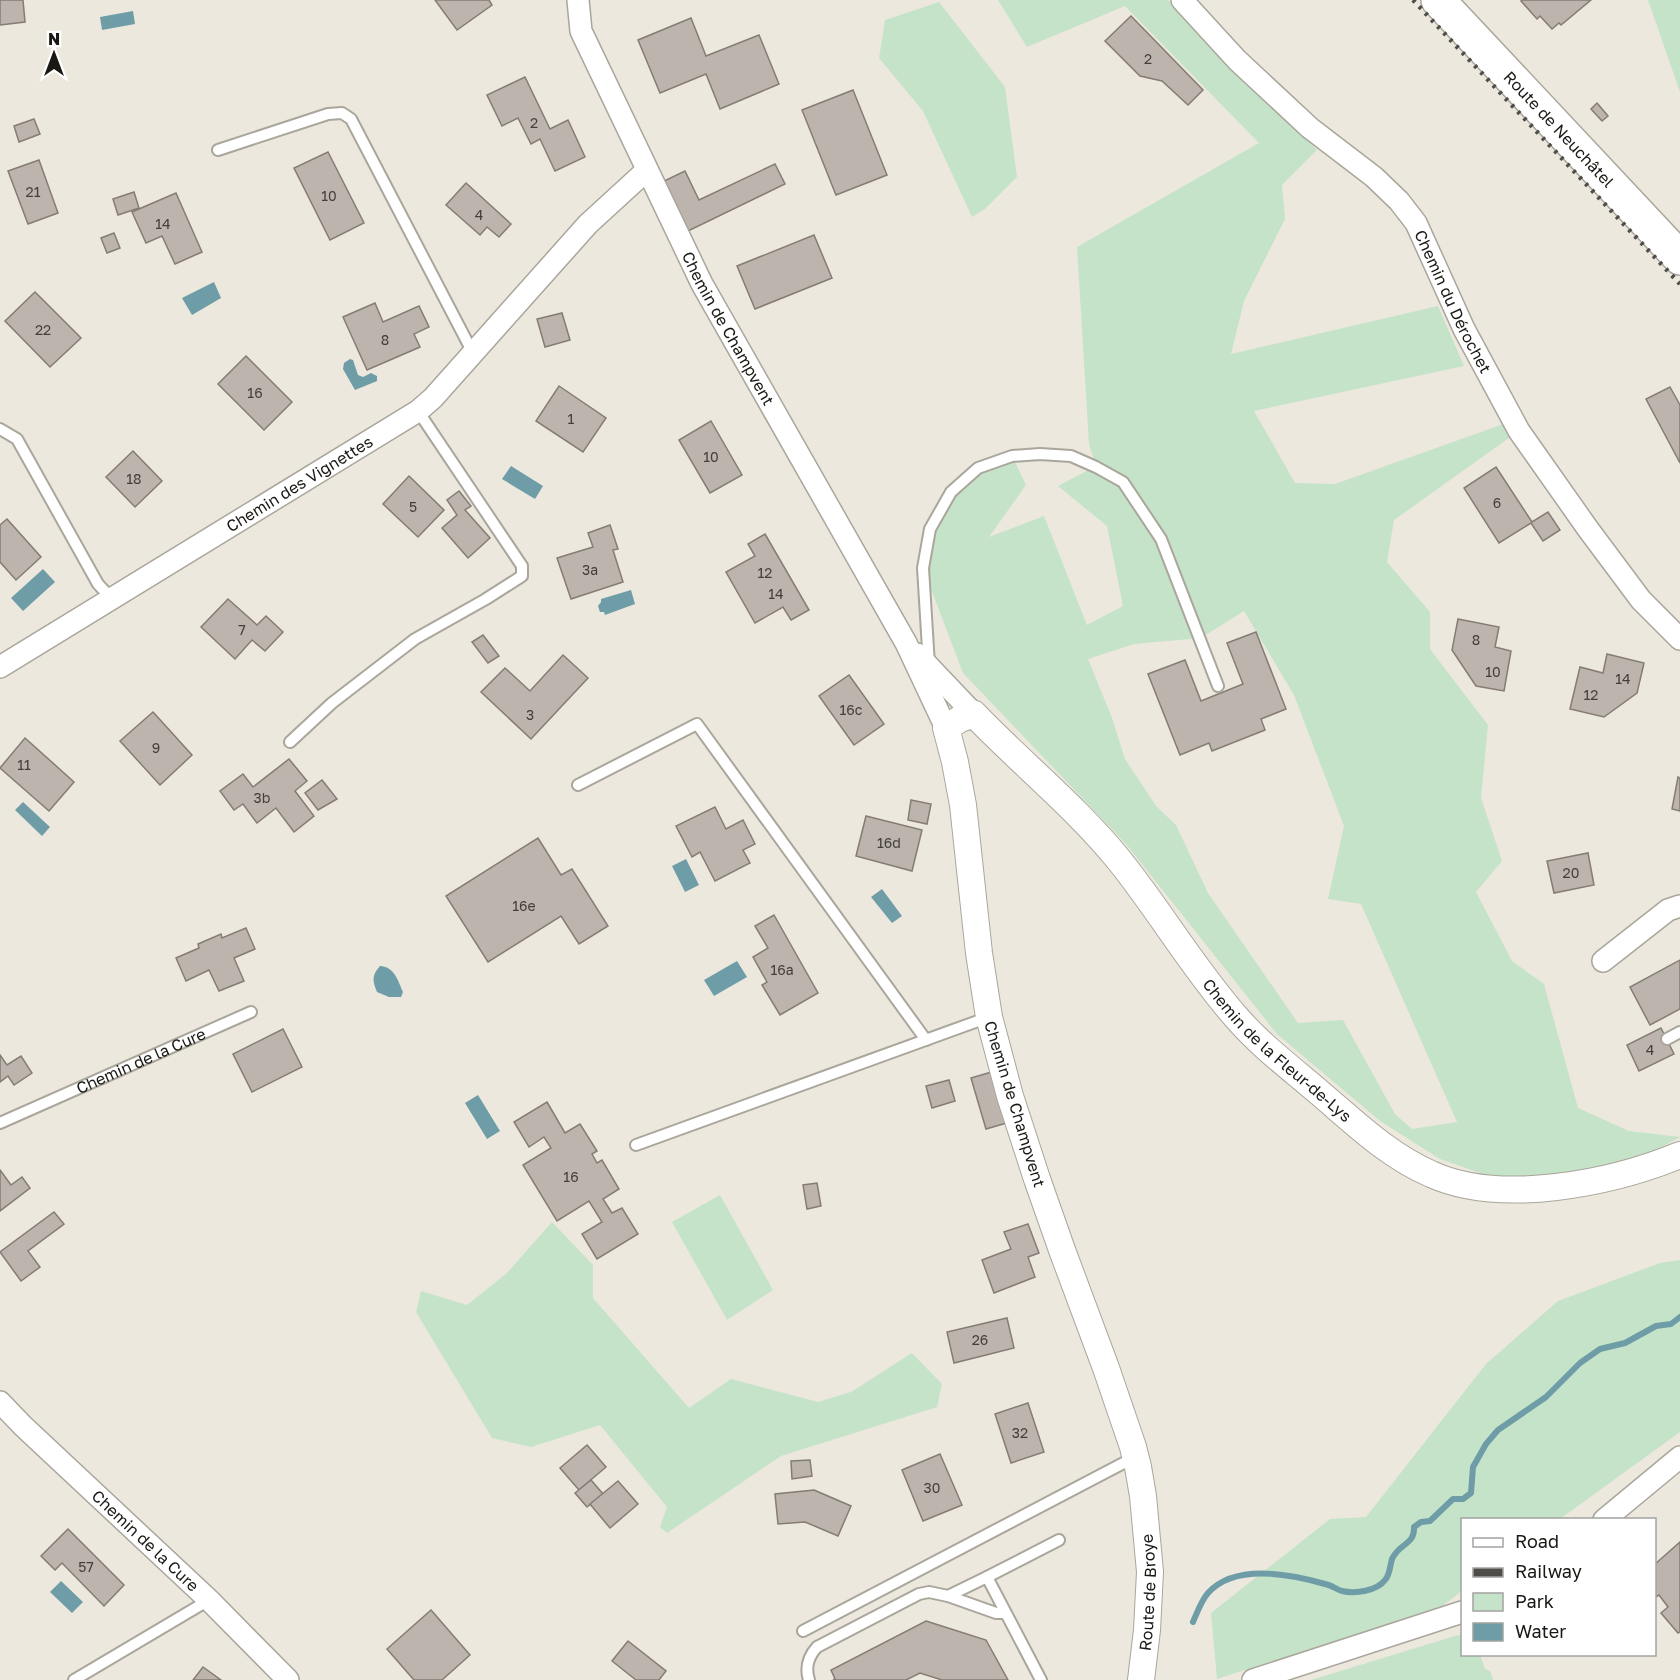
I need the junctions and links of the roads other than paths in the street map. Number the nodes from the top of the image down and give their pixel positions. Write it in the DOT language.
graph roads {
  1 [pos="578,0"];
  2 [pos="1182,0"];
  3 [pos="1438,0"];
  4 [pos="218,150"];
  5 [pos="647,170"];
  6 [pos="1680,258"];
  7 [pos="473,353"];
  8 [pos="418,411"];
  9 [pos="0,429"];
  10 [pos="112,599"];
  11 [pos="1680,639"];
  12 [pos="906,643"];
  13 [pos="929,666"];
  14 [pos="0,667"];
  15 [pos="1218,686"];
  16 [pos="974,714"];
  17 [pos="946,729"];
  18 [pos="290,742"];
  19 [pos="578,785"];
  20 [pos="1680,906"];
  21 [pos="1603,961"];
  22 [pos="251,1012"];
  23 [pos="989,1017"];
  24 [pos="1680,1032"];
  25 [pos="926,1040"];
  26 [pos="1667,1040"];
  27 [pos="0,1123"];
  28 [pos="636,1145"];
  29 [pos="1680,1155"];
  30 [pos="0,1402"];
  31 [pos="1680,1457"];
  32 [pos="1137,1462"];
  33 [pos="1606,1518"];
  34 [pos="1059,1540"];
  35 [pos="987,1577"];
  36 [pos="948,1596"];
  37 [pos="209,1600"];
  38 [pos="1461,1612"];
  39 [pos="1005,1613"];
  40 [pos="803,1631"];
  41 [pos="74,1680"];
  42 [pos="288,1680"];
  43 [pos="809,1680"];
  44 [pos="1041,1680"];
  45 [pos="1141,1680"];
  46 [pos="1253,1680"];
  1 -- 5 [label="street, Chemin de Champvent"];
  2 -- 11 [label="street, Chemin du Dérochet"];
  3 -- 6 [label="main road, Route de Neuchâtel"];
  4 -- 7 [label="lane"];
  5 -- 7 [label="street, Chemin des Vignettes"];
  5 -- 12 [label="street, Chemin de Champvent"];
  7 -- 8 [label="street, Chemin des Vignettes"];
  8 -- 10 [label="street, Chemin des Vignettes"];
  8 -- 18 [label="lane"];
  9 -- 10 [label="lane"];
  10 -- 14 [label="street, Chemin des Vignettes"];
  12 -- 13 [label="street, Chemin de Champvent"];
  12 -- 17 [label="street, Chemin de Champvent"];
  13 -- 15 [label="lane"];
  13 -- 16 [label="street, Chemin de Champvent"];
  16 -- 17 [label="street"];
  16 -- 29 [label="street, Chemin de la Fleur-de-Lys"];
  17 -- 23 [label="street, Chemin de Champvent"];
  19 -- 25 [label="lane"];
  20 -- 21 [label="street"];
  22 -- 27 [label="lane, Chemin de la Cure"];
  23 -- 25 [label="lane"];
  23 -- 32 [label="street, Chemin de Champvent"];
  24 -- 26 [label="lane"];
  25 -- 28 [label="lane"];
  30 -- 37 [label="street, Chemin de la Cure"];
  31 -- 33 [label="street"];
  32 -- 40 [label="lane"];
  32 -- 45 [label="street, Route de Broye"];
  34 -- 35 [label="lane"];
  35 -- 36 [label="lane"];
  35 -- 39 [label="lane"];
  36 -- 39 [label="lane"];
  36 -- 43 [label="lane"];
  37 -- 41 [label="lane"];
  37 -- 42 [label="street, Chemin de la Cure"];
  38 -- 46 [label="street"];
  39 -- 44 [label="lane"];
}
